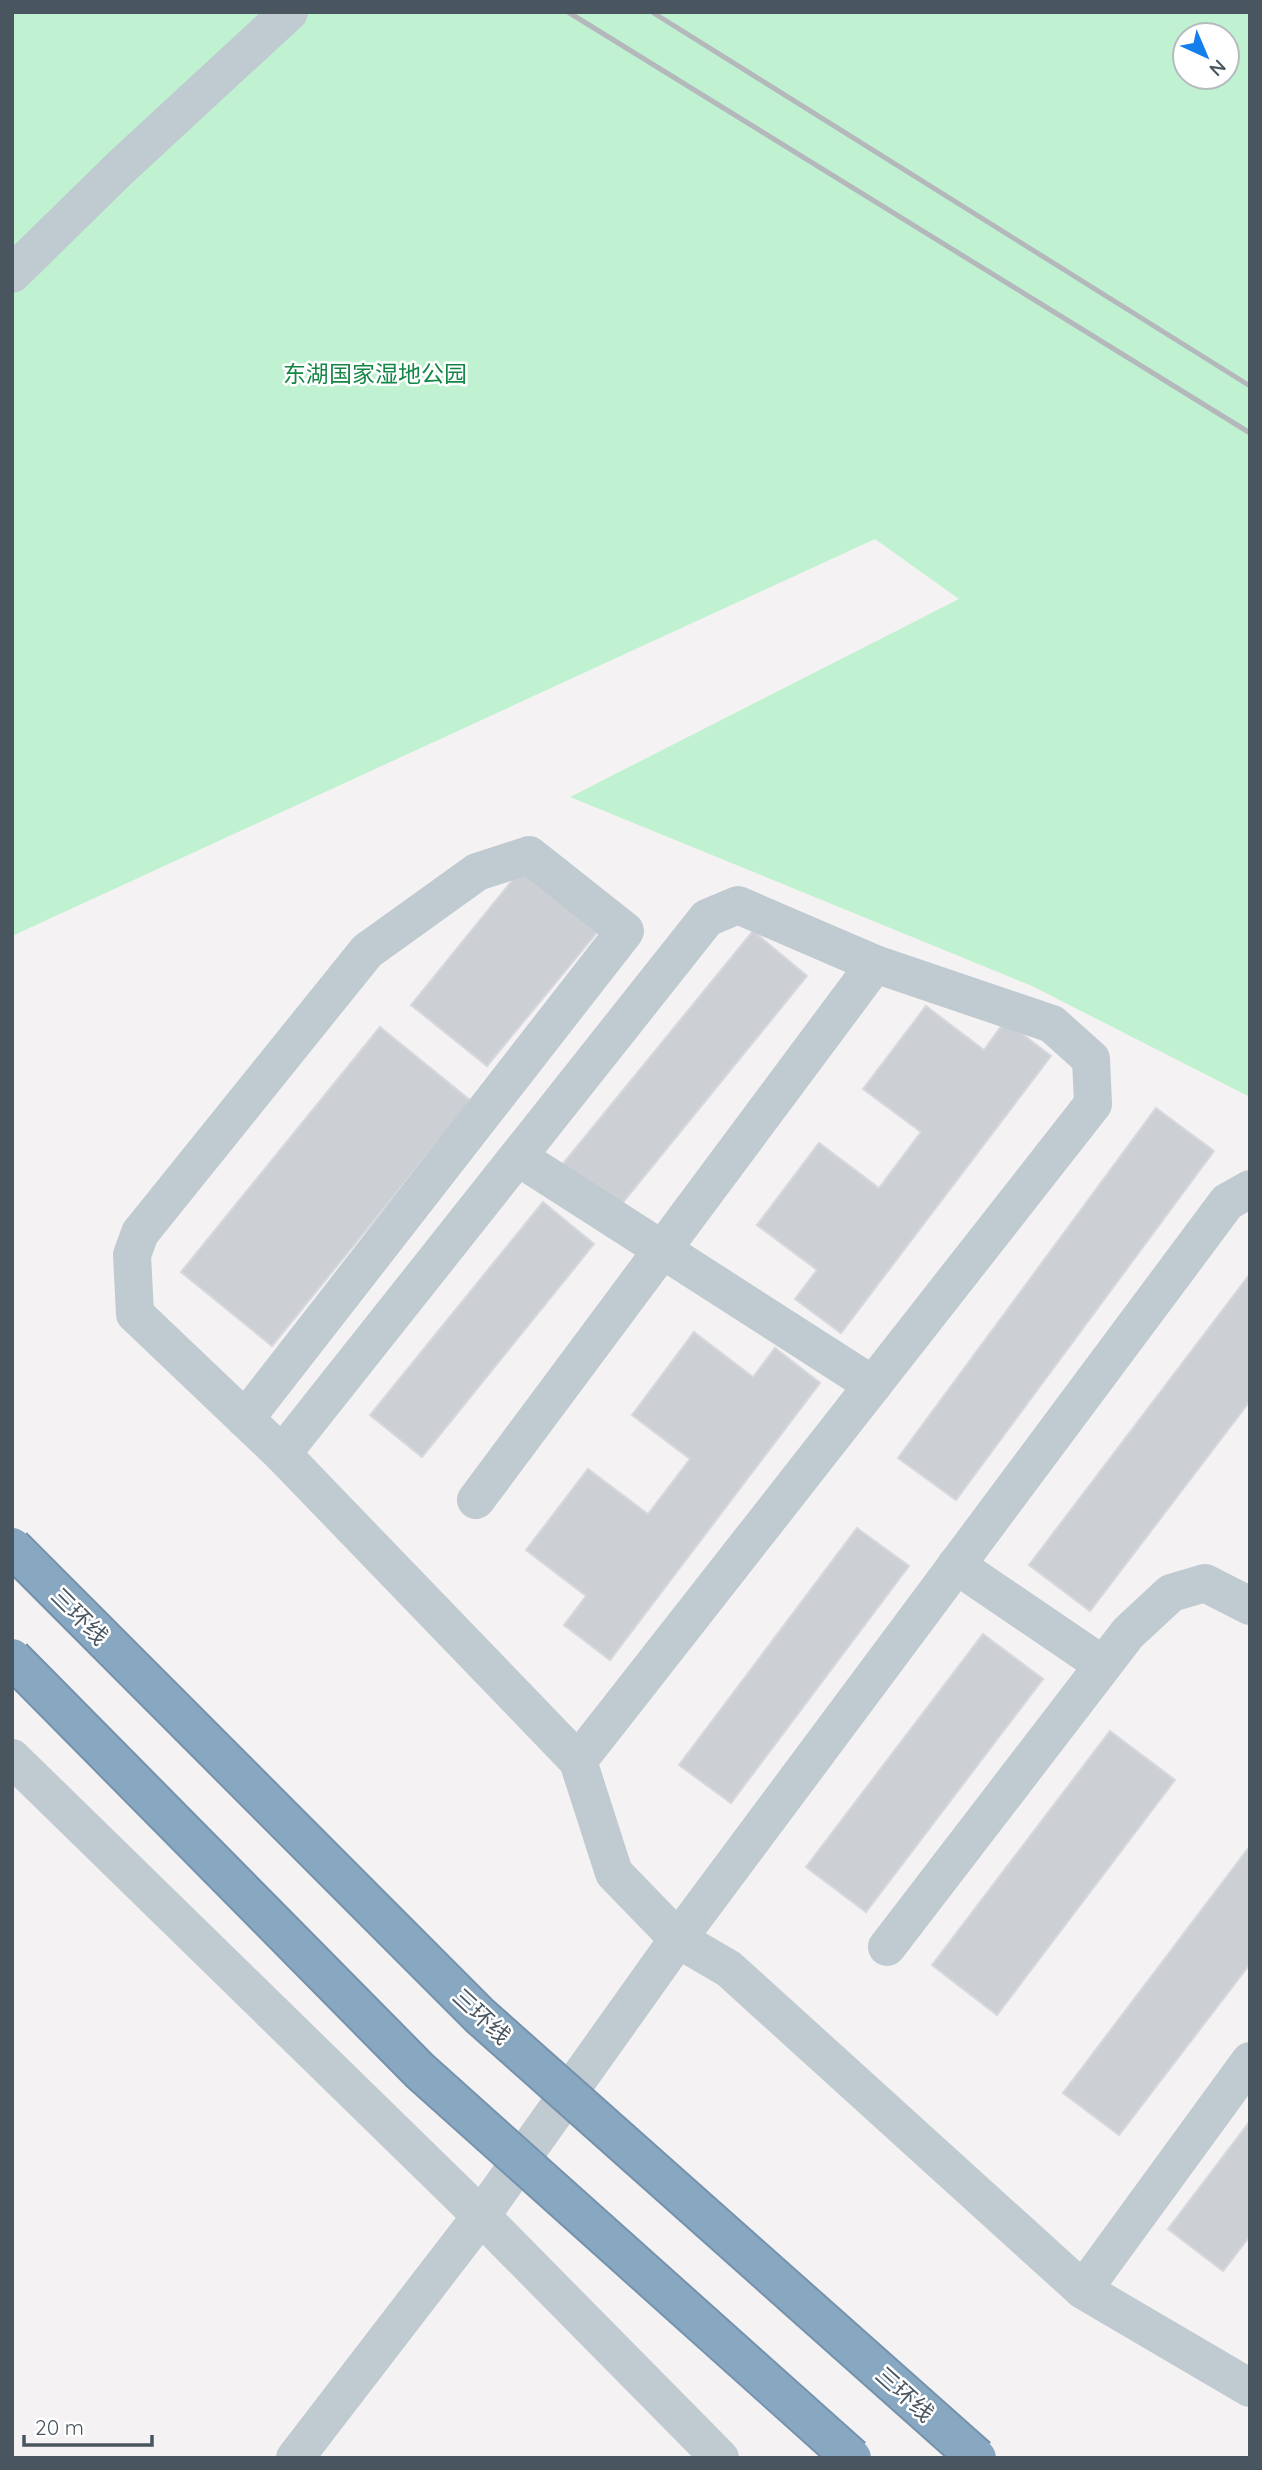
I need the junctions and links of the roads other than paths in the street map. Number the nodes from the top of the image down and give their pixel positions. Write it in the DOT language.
graph roads {
  1 [pos="289,12"];
  2 [pos="12,274"];
  3 [pos="875,964"];
  4 [pos="517,1157"];
  5 [pos="1250,1189"];
  6 [pos="662,1250"];
  7 [pos="873,1385"];
  8 [pos="245,1419"];
  9 [pos="282,1454"];
  10 [pos="476,1500"];
  11 [pos="12,1547"];
  12 [pos="956,1565"];
  13 [pos="1250,1606"];
  14 [pos="12,1658"];
  15 [pos="1103,1665"];
  16 [pos="12,1758"];
  17 [pos="578,1760"];
  18 [pos="678,1939"];
  19 [pos="887,1947"];
  20 [pos="1250,2061"];
  21 [pos="481,2216"];
  22 [pos="1083,2290"];
  23 [pos="1246,2378"];
  24 [pos="295,2458"];
  25 [pos="720,2458"];
  26 [pos="852,2458"];
  27 [pos="977,2458"];
  1 -- 2 [label="street"];
  3 -- 4 [label="street"];
  3 -- 6 [label="street"];
  3 -- 7 [label="street"];
  4 -- 6 [label="street"];
  4 -- 9 [label="street"];
  5 -- 12 [label="street"];
  6 -- 7 [label="street"];
  6 -- 10 [label="street"];
  7 -- 17 [label="street"];
  8 -- 8 [label="street"];
  8 -- 9 [label="street"];
  9 -- 17 [label="street"];
  11 -- 27 [label="highway, 三环线, bridge"];
  12 -- 15 [label="street"];
  12 -- 18 [label="street"];
  13 -- 15 [label="street"];
  14 -- 26 [label="highway, bridge"];
  15 -- 19 [label="street"];
  16 -- 21 [label="street"];
  17 -- 18 [label="street"];
  18 -- 21 [label="street"];
  18 -- 22 [label="street"];
  20 -- 22 [label="street"];
  21 -- 24 [label="street"];
  21 -- 25 [label="street"];
  22 -- 23 [label="street"];
}
